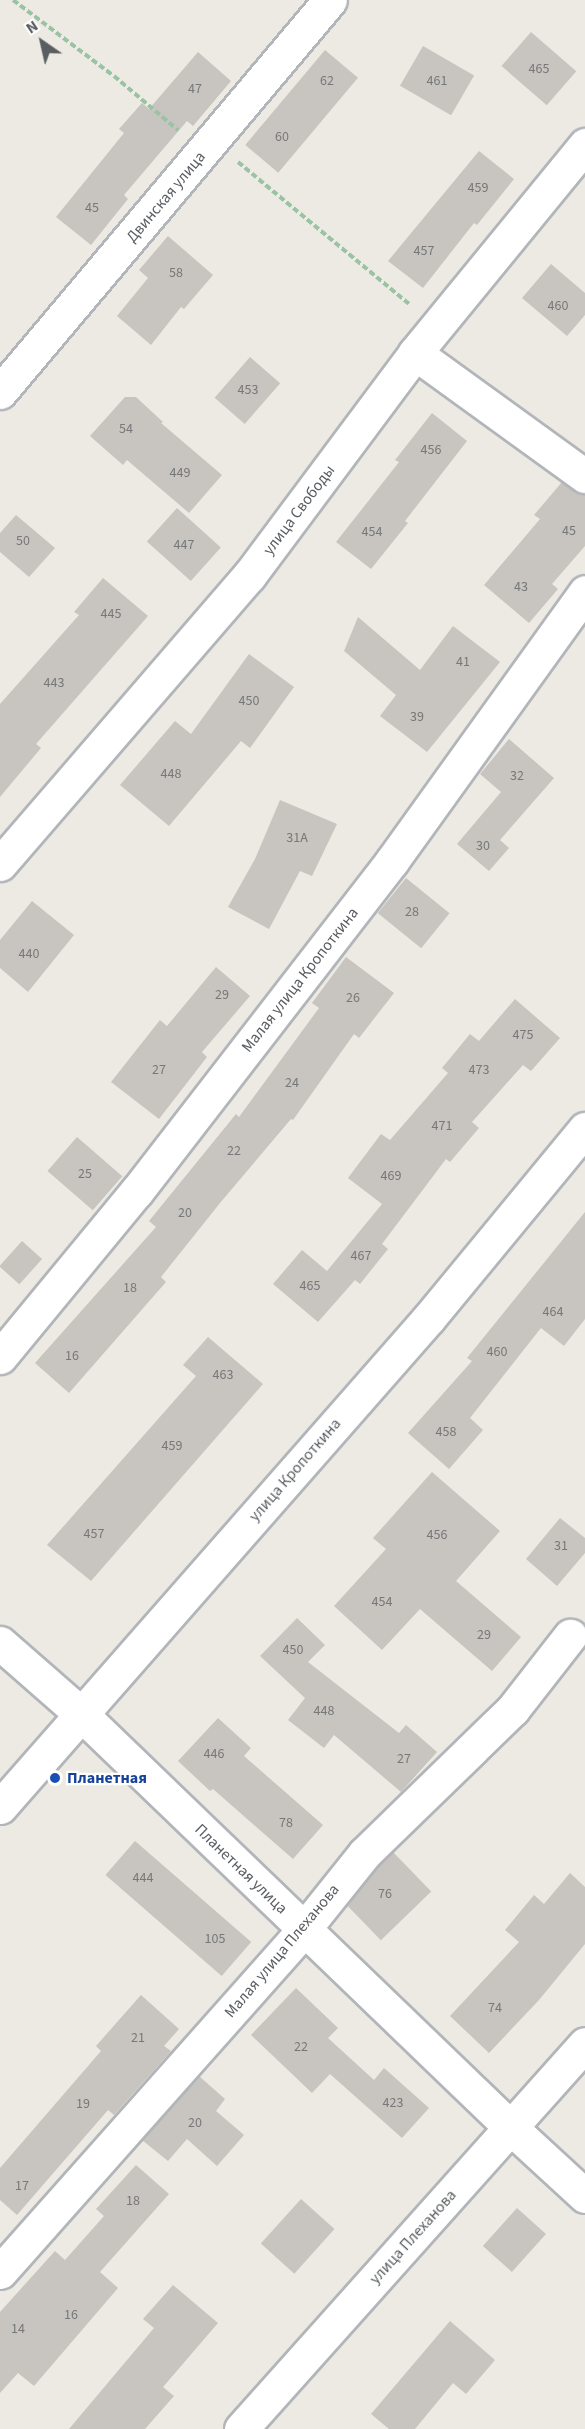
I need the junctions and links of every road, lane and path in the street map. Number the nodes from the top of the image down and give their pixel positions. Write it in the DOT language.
graph roads {
  1 [pos="13,0"];
  2 [pos="330,0"];
  3 [pos="585,145"];
  4 [pos="208,146"];
  5 [pos="435,327"];
  6 [pos="415,353"];
  7 [pos="0,392"];
  8 [pos="585,477"];
  9 [pos="585,592"];
  10 [pos="0,864"];
  11 [pos="585,1129"];
  12 [pos="0,1356"];
  13 [pos="570,1636"];
  14 [pos="0,1643"];
  15 [pos="81,1714"];
  16 [pos="0,1807"];
  17 [pos="304,1929"];
  18 [pos="585,2044"];
  19 [pos="510,2127"];
  20 [pos="585,2196"];
  21 [pos="0,2271"];
  22 [pos="241,2429"];
  1 -- 4 [label="path"];
  2 -- 4 [label="street, Двинская улица"];
  3 -- 5 [label="street, улица Свободы"];
  4 -- 5 [label="path"];
  4 -- 7 [label="street, Двинская улица"];
  5 -- 6 [label="street, улица Свободы"];
  6 -- 8 [label="street"];
  6 -- 10 [label="street, улица Свободы"];
  9 -- 12 [label="street, Малая улица Кропоткина"];
  11 -- 15 [label="street, улица Кропоткина"];
  13 -- 17 [label="street, Малая улица Плеханова"];
  14 -- 15 [label="street, Планетная улица"];
  15 -- 16 [label="street, улица Кропоткина"];
  15 -- 17 [label="street, Планетная улица"];
  17 -- 19 [label="street, Планетная улица"];
  17 -- 21 [label="street, Малая улица Плеханова"];
  18 -- 19 [label="street, улица Плеханова"];
  19 -- 20 [label="street, Планетная улица"];
  19 -- 22 [label="street, улица Плеханова"];
}
